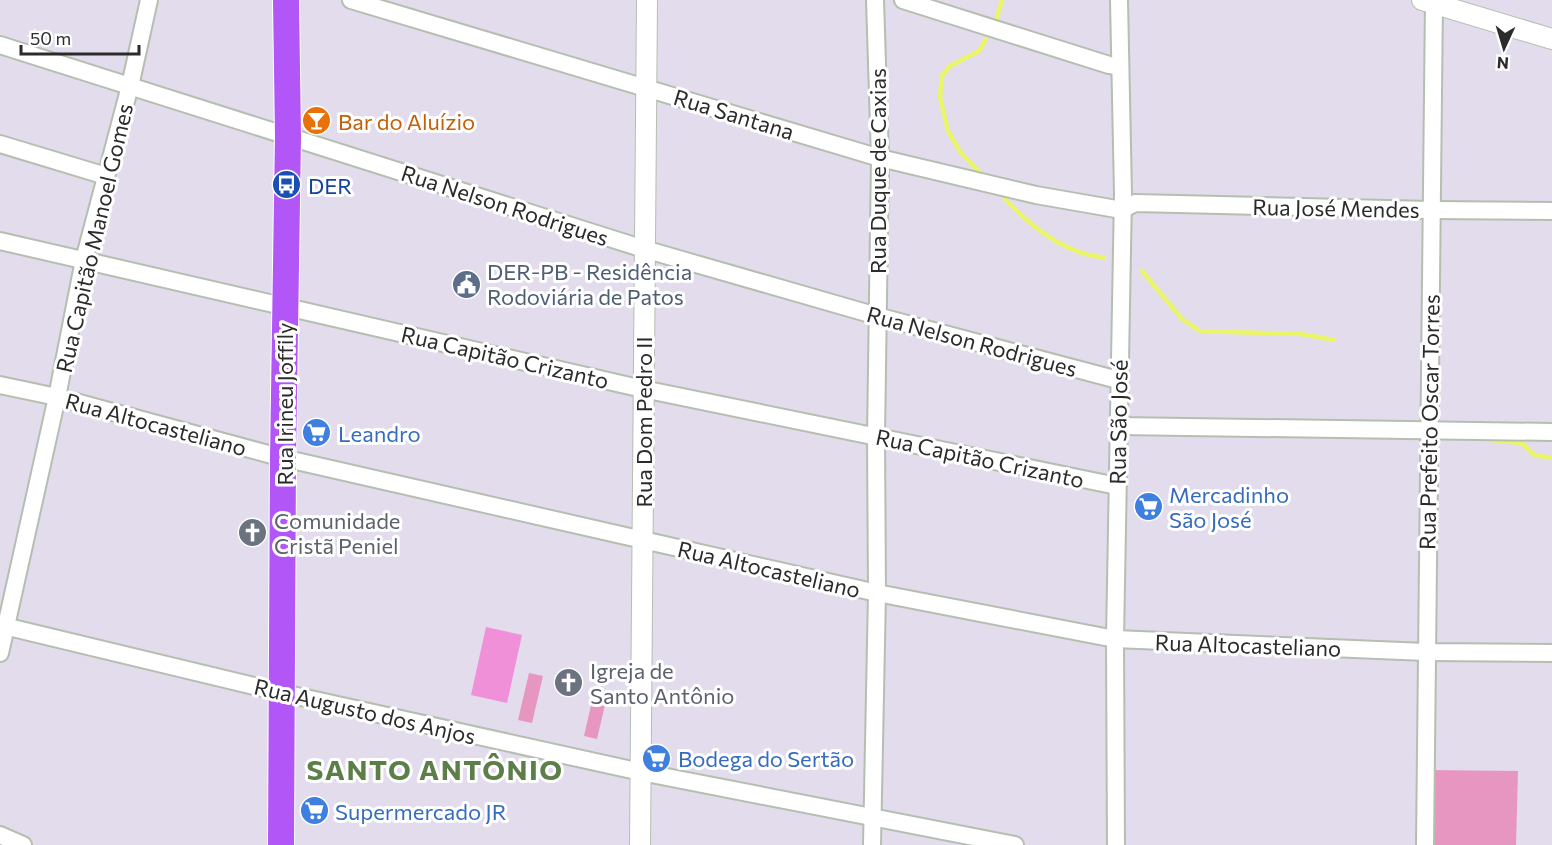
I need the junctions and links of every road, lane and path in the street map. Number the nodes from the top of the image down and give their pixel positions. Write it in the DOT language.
graph roads {
  1 [pos="149,0"];
  2 [pos="286,0"];
  3 [pos="351,0"];
  4 [pos="647,0"];
  5 [pos="875,0"];
  6 [pos="903,0"];
  7 [pos="1119,0"];
  8 [pos="1429,1"];
  9 [pos="1552,39"];
  10 [pos="0,45"];
  11 [pos="1120,67"];
  12 [pos="130,86"];
  13 [pos="647,88"];
  14 [pos="288,136"];
  15 [pos="0,144"];
  16 [pos="880,158"];
  17 [pos="106,176"];
  18 [pos="1122,210"];
  19 [pos="1431,210"];
  20 [pos="1552,211"];
  21 [pos="0,241"];
  22 [pos="644,249"];
  23 [pos="84,260"];
  24 [pos="285,306"];
  25 [pos="877,316"];
  26 [pos="1118,380"];
  27 [pos="0,385"];
  28 [pos="643,389"];
  29 [pos="57,397"];
  30 [pos="1118,426"];
  31 [pos="1428,431"];
  32 [pos="1552,432"];
  33 [pos="876,437"];
  34 [pos="284,458"];
  35 [pos="1117,486"];
  36 [pos="643,540"];
  37 [pos="877,593"];
  38 [pos="3,626"];
  39 [pos="1115,639"];
  40 [pos="0,652"];
  41 [pos="1426,652"];
  42 [pos="1552,653"];
  43 [pos="283,693"];
  44 [pos="641,772"];
  45 [pos="872,816"];
  46 [pos="0,836"];
  47 [pos="23,845"];
  48 [pos="281,845"];
  49 [pos="640,845"];
  50 [pos="872,845"];
  51 [pos="1015,845"];
  52 [pos="1116,845"];
  53 [pos="1425,845"];
  1 -- 12 [label="street, Rua Capitão Manoel Gomes"];
  2 -- 14 [label="main road, Rua Irineu Joffily"];
  3 -- 13 [label="street, Rua Santana"];
  4 -- 13 [label="street, Rua Dom Pedro II"];
  5 -- 16 [label="street, Rua Duque de Caxias"];
  6 -- 11 [label="street"];
  7 -- 11 [label="street, Rua São José"];
  8 -- 9 [label="street"];
  8 -- 19 [label="street, Rua Prefeito Oscar Torres"];
  10 -- 12 [label="street, Rua Nelson Rodrigues"];
  11 -- 18 [label="street, Rua São José"];
  12 -- 14 [label="street, Rua Nelson Rodrigues"];
  12 -- 17 [label="street, Rua Capitão Manoel Gomes"];
  13 -- 16 [label="street, Rua Santana"];
  13 -- 22 [label="street, Rua Dom Pedro II"];
  14 -- 22 [label="street, Rua Nelson Rodrigues"];
  14 -- 24 [label="main road, Rua Irineu Joffily"];
  15 -- 17 [label="street"];
  16 -- 18 [label="street, Rua Santana"];
  16 -- 25 [label="street, Rua Duque de Caxias"];
  17 -- 23 [label="street, Rua Capitão Manoel Gomes"];
  18 -- 19 [label="street, Rua José Mendes"];
  18 -- 26 [label="street, Rua São José"];
  19 -- 20 [label="street, Rua José Mendes"];
  19 -- 31 [label="street, Rua Prefeito Oscar Torres"];
  21 -- 23 [label="street, Rua Capitão Crizanto"];
  22 -- 25 [label="street, Rua Nelson Rodrigues"];
  22 -- 28 [label="street, Rua Dom Pedro II"];
  23 -- 24 [label="street, Rua Capitão Crizanto"];
  23 -- 29 [label="street, Rua Capitão Manoel Gomes"];
  24 -- 28 [label="street, Rua Capitão Crizanto"];
  24 -- 34 [label="main road, Rua Irineu Joffily"];
  25 -- 26 [label="street, Rua Nelson Rodrigues"];
  25 -- 33 [label="street, Rua Duque de Caxias"];
  26 -- 30 [label="street, Rua São José"];
  27 -- 29 [label="street, Rua Altocasteliano"];
  28 -- 33 [label="street, Rua Capitão Crizanto"];
  28 -- 36 [label="street, Rua Dom Pedro II"];
  29 -- 34 [label="street, Rua Altocasteliano"];
  29 -- 38 [label="street, Rua Capitão Manoel Gomes"];
  30 -- 31 [label="street"];
  30 -- 35 [label="street, Rua São José"];
  31 -- 32 [label="street"];
  31 -- 41 [label="street, Rua Prefeito Oscar Torres"];
  33 -- 35 [label="street, Rua Capitão Crizanto"];
  33 -- 37 [label="street, Rua Duque de Caxias"];
  34 -- 36 [label="street, Rua Altocasteliano"];
  34 -- 43 [label="main road, Rua Irineu Joffily"];
  35 -- 39 [label="street, Rua São José"];
  36 -- 37 [label="street, Rua Altocasteliano"];
  36 -- 44 [label="street, Rua Dom Pedro II"];
  37 -- 39 [label="street, Rua Altocasteliano"];
  37 -- 45 [label="street, Rua Duque de Caxias"];
  38 -- 40 [label="street, Rua Capitão Manoel Gomes"];
  38 -- 43 [label="street, Rua Augusto dos Anjos"];
  39 -- 41 [label="street, Rua Altocasteliano"];
  39 -- 52 [label="street, Rua São José"];
  41 -- 42 [label="street, Rua Altocasteliano"];
  41 -- 53 [label="street, Rua Prefeito Oscar Torres"];
  43 -- 44 [label="street, Rua Augusto dos Anjos"];
  43 -- 48 [label="main road, Rua Irineu Joffily"];
  44 -- 45 [label="street, Rua Augusto dos Anjos"];
  44 -- 49 [label="street, Rua Dom Pedro II"];
  45 -- 50 [label="street, Rua Duque de Caxias"];
  45 -- 51 [label="street, Rua Augusto dos Anjos"];
  46 -- 47 [label="street"];
}
